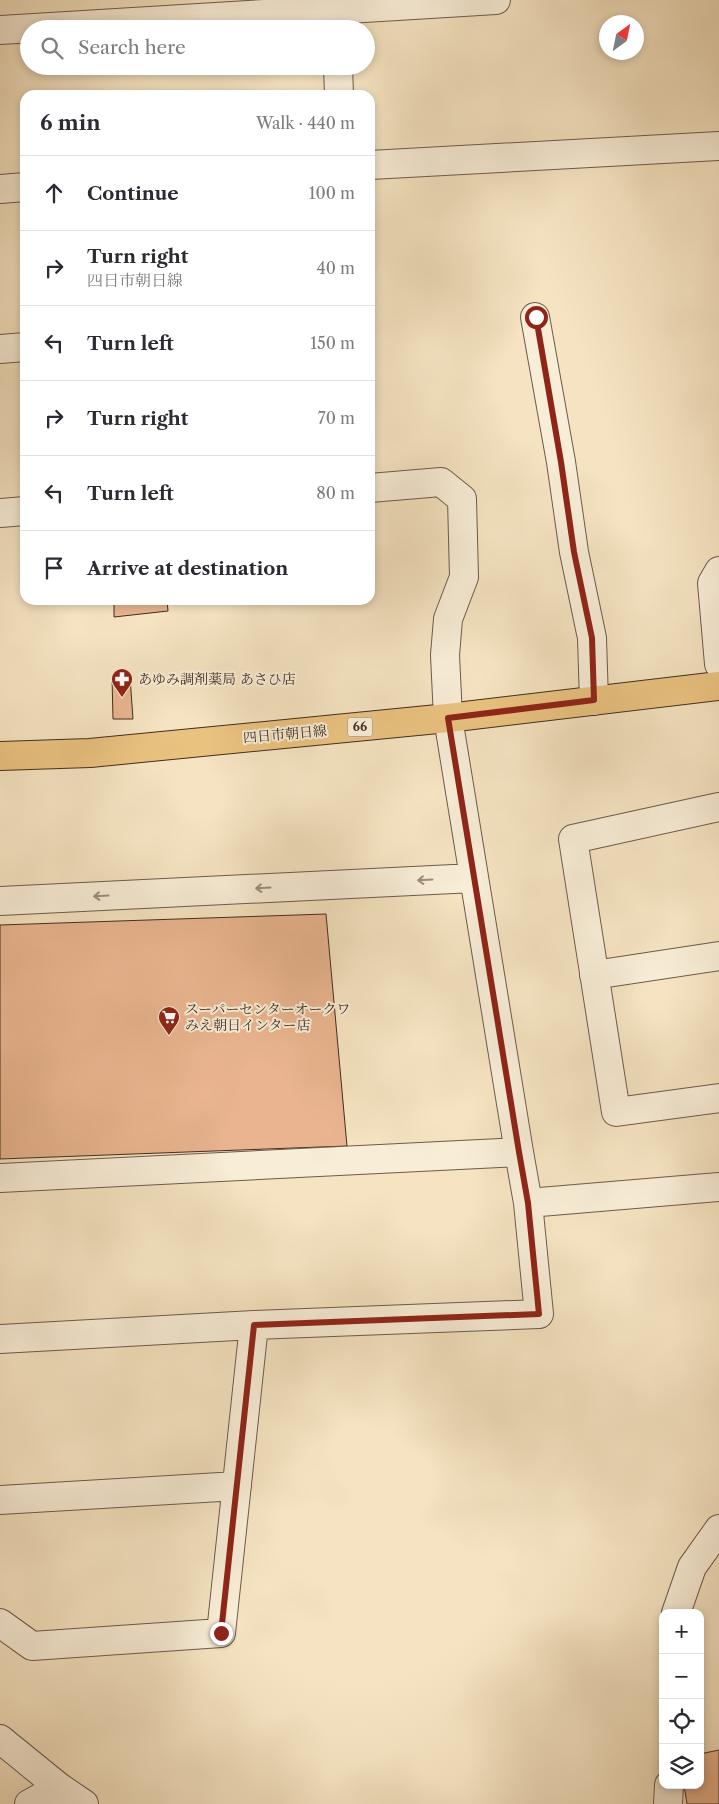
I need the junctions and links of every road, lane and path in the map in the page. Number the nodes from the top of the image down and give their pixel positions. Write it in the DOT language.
graph roads {
  1 [pos="496,0"];
  2 [pos="335,13"];
  3 [pos="197,20"];
  4 [pos="20,29"];
  5 [pos="0,30"];
  6 [pos="338,75"];
  7 [pos="339,90"];
  8 [pos="719,146"];
  9 [pos="375,165"];
  10 [pos="20,187"];
  11 [pos="0,189"];
  12 [pos="536,317"];
  13 [pos="20,347"];
  14 [pos="0,349"];
  15 [pos="375,488"];
  16 [pos="20,511"];
  17 [pos="0,513"];
  18 [pos="719,571"];
  19 [pos="719,664"];
  20 [pos="719,686"];
  21 [pos="594,700"];
  22 [pos="448,718"];
  23 [pos="0,756"];
  24 [pos="719,806"];
  25 [pos="474,878"];
  26 [pos="0,901"];
  27 [pos="719,956"];
  28 [pos="594,975"];
  29 [pos="719,1098"];
  30 [pos="519,1152"];
  31 [pos="0,1178"];
  32 [pos="719,1187"];
  33 [pos="528,1203"];
  34 [pos="254,1325"];
  35 [pos="0,1339"];
  36 [pos="237,1486"];
  37 [pos="0,1500"];
  38 [pos="719,1529"];
  39 [pos="677,1609"];
  40 [pos="0,1623"];
  41 [pos="0,1740"];
  42 [pos="59,1787"];
  43 [pos="669,1789"];
  44 [pos="29,1804"];
  45 [pos="84,1804"];
  46 [pos="668,1804"];
  1 -- 2 [label="street"];
  2 -- 3 [label="street"];
  4 -- 5 [label="street"];
  6 -- 7 [label="street"];
  8 -- 9 [label="street"];
  10 -- 11 [label="street"];
  12 -- 21 [label="street"];
  13 -- 14 [label="street"];
  15 -- 22 [label="street"];
  16 -- 17 [label="street"];
  18 -- 19 [label="street"];
  20 -- 21 [label="main road, 四日市朝日線 / 66"];
  21 -- 22 [label="main road, 四日市朝日線 / 66"];
  22 -- 23 [label="main road, 四日市朝日線 / 66"];
  22 -- 25 [label="street"];
  24 -- 28 [label="street"];
  25 -- 26 [label="street, one-way"];
  25 -- 30 [label="street"];
  27 -- 28 [label="street"];
  28 -- 29 [label="street"];
  30 -- 31 [label="street"];
  30 -- 33 [label="street"];
  32 -- 33 [label="street"];
  33 -- 34 [label="street"];
  34 -- 35 [label="street"];
  34 -- 36 [label="street"];
  36 -- 37 [label="street"];
  36 -- 40 [label="street"];
  38 -- 39 [label="street"];
  41 -- 42 [label="street"];
  42 -- 44 [label="street"];
  42 -- 45 [label="street"];
  43 -- 46 [label="street"];
}
